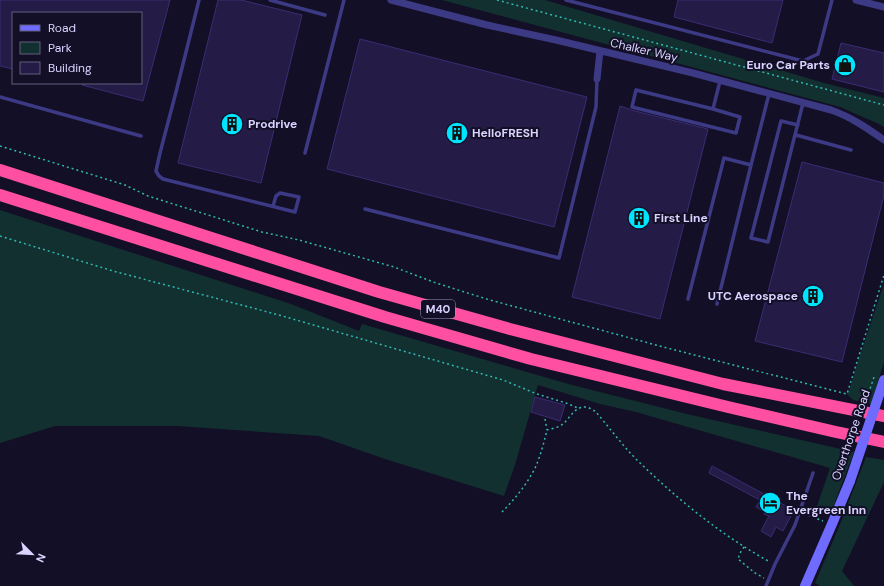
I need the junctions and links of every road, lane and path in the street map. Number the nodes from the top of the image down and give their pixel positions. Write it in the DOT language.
graph roads {
  1 [pos="199,0"];
  2 [pos="270,0"];
  3 [pos="344,0"];
  4 [pos="391,0"];
  5 [pos="497,0"];
  6 [pos="566,0"];
  7 [pos="832,0"];
  8 [pos="856,0"];
  9 [pos="865,1"];
  10 [pos="884,7"];
  11 [pos="325,15"];
  12 [pos="600,50"];
  13 [pos="597,79"];
  14 [pos="720,81"];
  15 [pos="769,94"];
  16 [pos="0,97"];
  17 [pos="804,103"];
  18 [pos="884,105"];
  19 [pos="713,109"];
  20 [pos="798,125"];
  21 [pos="796,135"];
  22 [pos="141,136"];
  23 [pos="884,140"];
  24 [pos="0,146"];
  25 [pos="851,150"];
  26 [pos="305,153"];
  27 [pos="751,165"];
  28 [pos="0,170"];
  29 [pos="0,195"];
  30 [pos="273,206"];
  31 [pos="365,209"];
  32 [pos="0,236"];
  33 [pos="884,275"];
  34 [pos="688,299"];
  35 [pos="717,304"];
  36 [pos="882,379"];
  37 [pos="867,398"];
  38 [pos="578,408"];
  39 [pos="884,416"];
  40 [pos="545,419"];
  41 [pos="547,430"];
  42 [pos="884,442"];
  43 [pos="813,473"];
  44 [pos="502,512"];
  45 [pos="808,515"];
  46 [pos="832,524"];
  47 [pos="744,547"];
  48 [pos="775,564"];
  49 [pos="768,580"];
  50 [pos="807,585"];
  51 [pos="766,586"];
  1 -- 30 [label="lane"];
  2 -- 11 [label="lane"];
  3 -- 26 [label="lane"];
  4 -- 12 [label="street, Chalker Way"];
  5 -- 18 [label="path"];
  6 -- 7 [label="lane"];
  8 -- 9 [label="street"];
  9 -- 10 [label="street"];
  12 -- 13 [label="street"];
  12 -- 14 [label="street, Chalker Way"];
  13 -- 31 [label="lane"];
  14 -- 15 [label="street, Chalker Way"];
  14 -- 19 [label="lane"];
  15 -- 17 [label="street, Chalker Way"];
  15 -- 27 [label="lane"];
  16 -- 22 [label="lane"];
  17 -- 20 [label="lane"];
  17 -- 23 [label="street, Chalker Way"];
  19 -- 19 [label="lane"];
  20 -- 21 [label="lane"];
  20 -- 21 [label="lane"];
  21 -- 25 [label="lane"];
  24 -- 33 [label="path"];
  27 -- 34 [label="lane"];
  27 -- 35 [label="lane"];
  28 -- 39 [label="highway, M40"];
  29 -- 42 [label="highway, M40"];
  30 -- 30 [label="lane"];
  32 -- 38 [label="path"];
  36 -- 37 [label="path"];
  36 -- 46 [label="street, Overthorpe Road, bridge"];
  38 -- 41 [label="path"];
  38 -- 47 [label="path"];
  40 -- 41 [label="path"];
  41 -- 44 [label="path"];
  43 -- 48 [label="lane"];
  45 -- 46 [label="path"];
  46 -- 50 [label="street, Overthorpe Road"];
  47 -- 48 [label="path"];
  47 -- 49 [label="path"];
  48 -- 49 [label="lane"];
  49 -- 51 [label="lane"];
}
